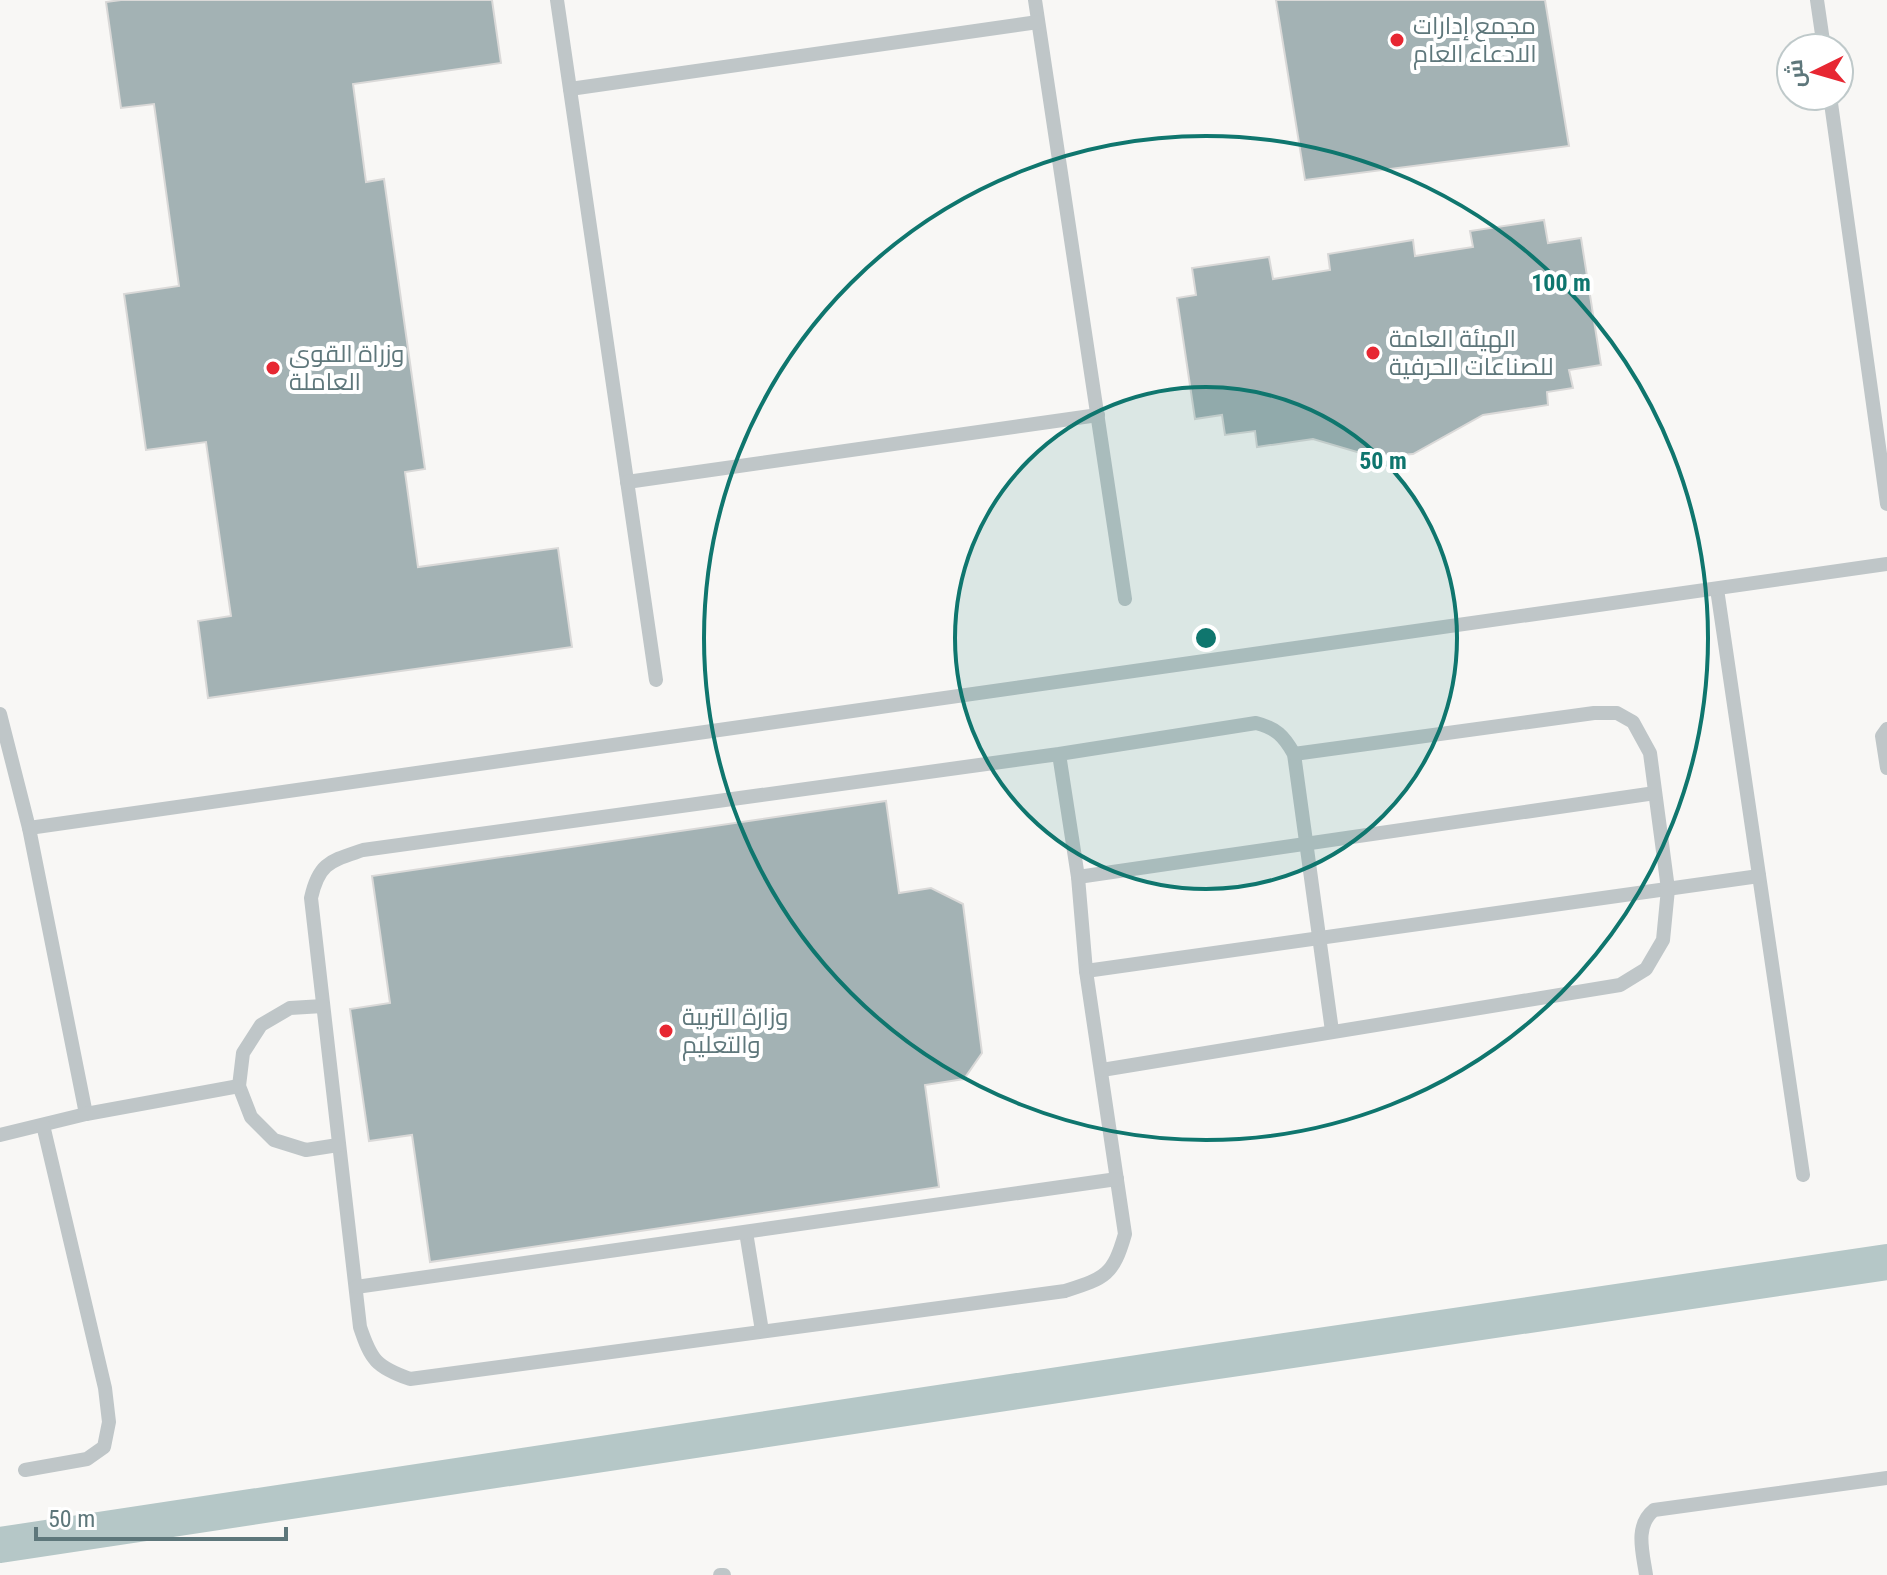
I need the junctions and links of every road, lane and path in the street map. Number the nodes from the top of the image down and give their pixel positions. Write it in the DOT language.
graph roads {
  1 [pos="557,0"];
  2 [pos="1035,0"];
  3 [pos="1817,0"];
  4 [pos="1038,22"];
  5 [pos="1822,32"];
  6 [pos="570,89"];
  7 [pos="1832,112"];
  8 [pos="1098,415"];
  9 [pos="627,482"];
  10 [pos="1887,504"];
  11 [pos="1887,564"];
  12 [pos="1717,589"];
  13 [pos="1125,599"];
  14 [pos="656,680"];
  15 [pos="0,714"];
  16 [pos="1887,729"];
  17 [pos="1059,754"];
  18 [pos="1294,754"];
  19 [pos="1887,768"];
  20 [pos="1655,793"];
  21 [pos="29,828"];
  22 [pos="1306,845"];
  23 [pos="1759,876"];
  24 [pos="1078,877"];
  25 [pos="1668,889"];
  26 [pos="1317,937"];
  27 [pos="1086,971"];
  28 [pos="323,1006"];
  29 [pos="1332,1031"];
  30 [pos="1102,1070"];
  31 [pos="239,1086"];
  32 [pos="86,1114"];
  33 [pos="43,1125"];
  34 [pos="0,1135"];
  35 [pos="338,1145"];
  36 [pos="1803,1175"];
  37 [pos="1117,1179"];
  38 [pos="746,1232"];
  39 [pos="356,1287"];
  40 [pos="762,1331"];
  41 [pos="25,1470"];
  42 [pos="1887,1478"];
  43 [pos="1646,1575"];
  1 -- 6 [label="lane"];
  2 -- 4 [label="lane"];
  3 -- 5 [label="lane"];
  4 -- 6 [label="lane"];
  4 -- 8 [label="lane"];
  6 -- 9 [label="lane"];
  7 -- 10 [label="lane"];
  8 -- 9 [label="lane"];
  8 -- 13 [label="lane"];
  9 -- 14 [label="lane"];
  11 -- 12 [label="lane"];
  12 -- 21 [label="lane"];
  12 -- 23 [label="lane"];
  15 -- 21 [label="lane"];
  16 -- 19 [label="lane"];
  17 -- 18 [label="lane"];
  17 -- 24 [label="lane"];
  17 -- 28 [label="lane"];
  18 -- 20 [label="lane"];
  18 -- 22 [label="lane"];
  20 -- 22 [label="lane"];
  20 -- 25 [label="lane"];
  21 -- 32 [label="lane"];
  22 -- 24 [label="lane"];
  22 -- 26 [label="lane"];
  23 -- 25 [label="lane"];
  23 -- 36 [label="lane"];
  24 -- 27 [label="lane"];
  25 -- 26 [label="lane"];
  25 -- 29 [label="lane"];
  26 -- 27 [label="lane"];
  26 -- 29 [label="lane"];
  27 -- 30 [label="lane"];
  28 -- 31 [label="lane"];
  28 -- 35 [label="lane"];
  29 -- 30 [label="lane"];
  30 -- 37 [label="lane"];
  31 -- 32 [label="lane"];
  31 -- 35 [label="lane"];
  32 -- 33 [label="lane"];
  33 -- 34 [label="lane"];
  33 -- 41 [label="lane"];
  35 -- 39 [label="lane"];
  37 -- 38 [label="lane"];
  37 -- 40 [label="lane"];
  38 -- 39 [label="lane"];
  38 -- 40 [label="lane"];
  39 -- 40 [label="lane"];
  42 -- 43 [label="lane"];
}
